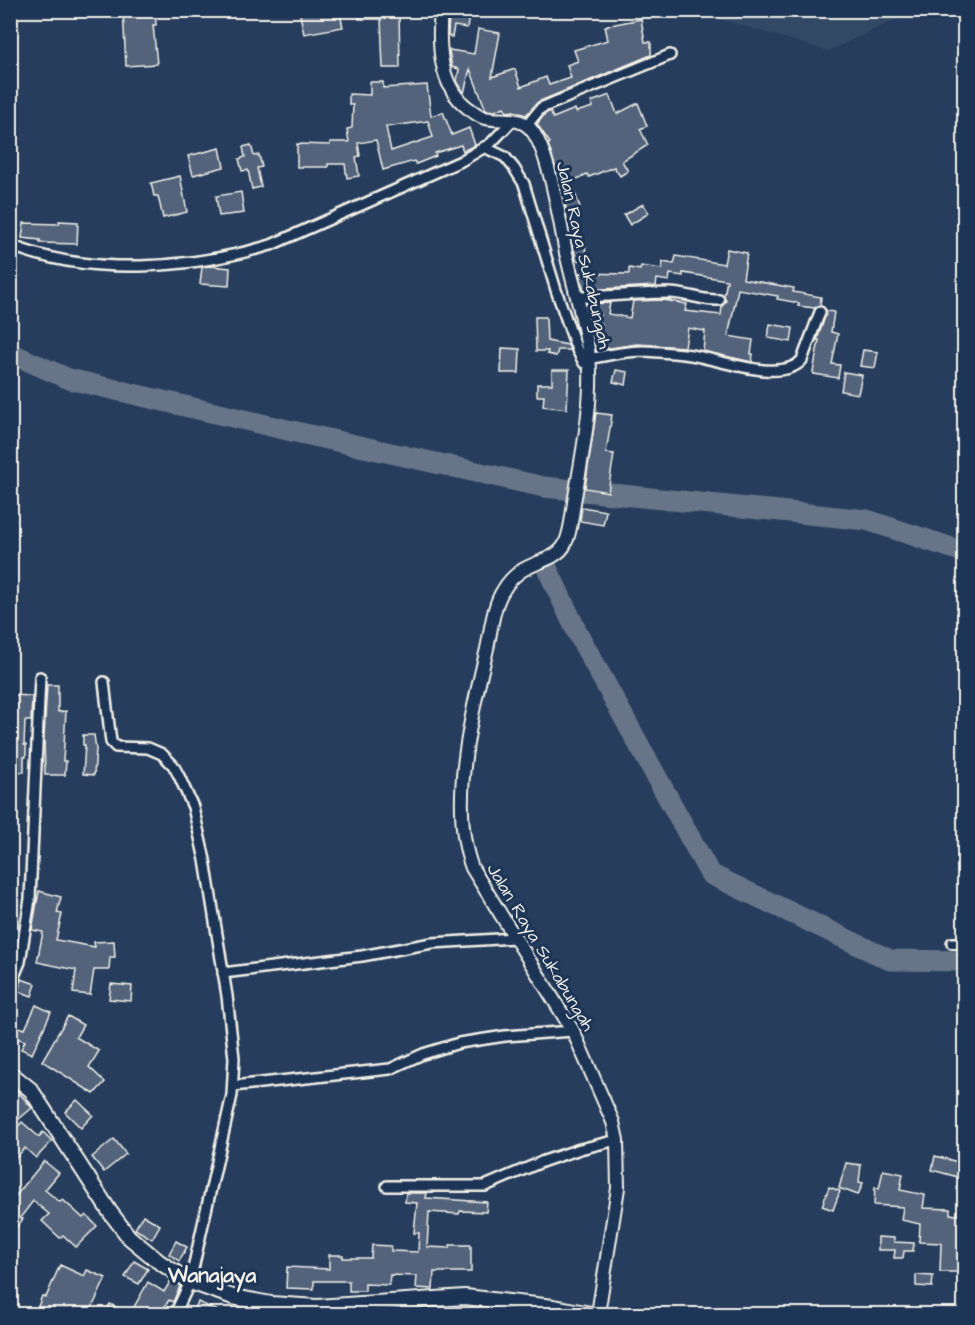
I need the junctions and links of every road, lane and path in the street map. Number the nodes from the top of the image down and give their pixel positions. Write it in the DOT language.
graph roads {
  1 [pos="441,10"];
  2 [pos="670,55"];
  3 [pos="513,120"];
  4 [pos="527,125"];
  5 [pos="484,147"];
  6 [pos="10,245"];
  7 [pos="576,297"];
  8 [pos="719,300"];
  9 [pos="820,312"];
  10 [pos="589,362"];
  11 [pos="40,677"];
  12 [pos="104,682"];
  13 [pos="515,938"];
  14 [pos="952,943"];
  15 [pos="964,943"];
  16 [pos="223,973"];
  17 [pos="10,986"];
  18 [pos="573,1031"];
  19 [pos="10,1073"];
  20 [pos="233,1086"];
  21 [pos="617,1140"];
  22 [pos="387,1186"];
  23 [pos="190,1282"];
  24 [pos="315,1310"];
  25 [pos="175,1314"];
  26 [pos="591,1314"];
  27 [pos="598,1314"];
  1 -- 3 [label="street"];
  2 -- 4 [label="street"];
  3 -- 4 [label="street"];
  3 -- 5 [label="street"];
  4 -- 7 [label="street, Jalan Raya Sukabungah"];
  5 -- 6 [label="street"];
  5 -- 10 [label="street"];
  7 -- 8 [label="street"];
  7 -- 10 [label="street, Jalan Raya Sukabungah"];
  9 -- 10 [label="street"];
  10 -- 13 [label="street, Jalan Raya Sukabungah"];
  11 -- 17 [label="street"];
  12 -- 16 [label="street"];
  13 -- 16 [label="street"];
  13 -- 18 [label="street, Jalan Raya Sukabungah"];
  14 -- 15 [label="street"];
  16 -- 20 [label="street"];
  18 -- 20 [label="street"];
  18 -- 21 [label="street, Jalan Raya Sukabungah"];
  19 -- 23 [label="main road"];
  20 -- 23 [label="street"];
  21 -- 22 [label="street"];
  21 -- 27 [label="street, Jalan Raya Sukabungah"];
  23 -- 24 [label="main road"];
  23 -- 25 [label="street"];
  24 -- 26 [label="main road"];
}
